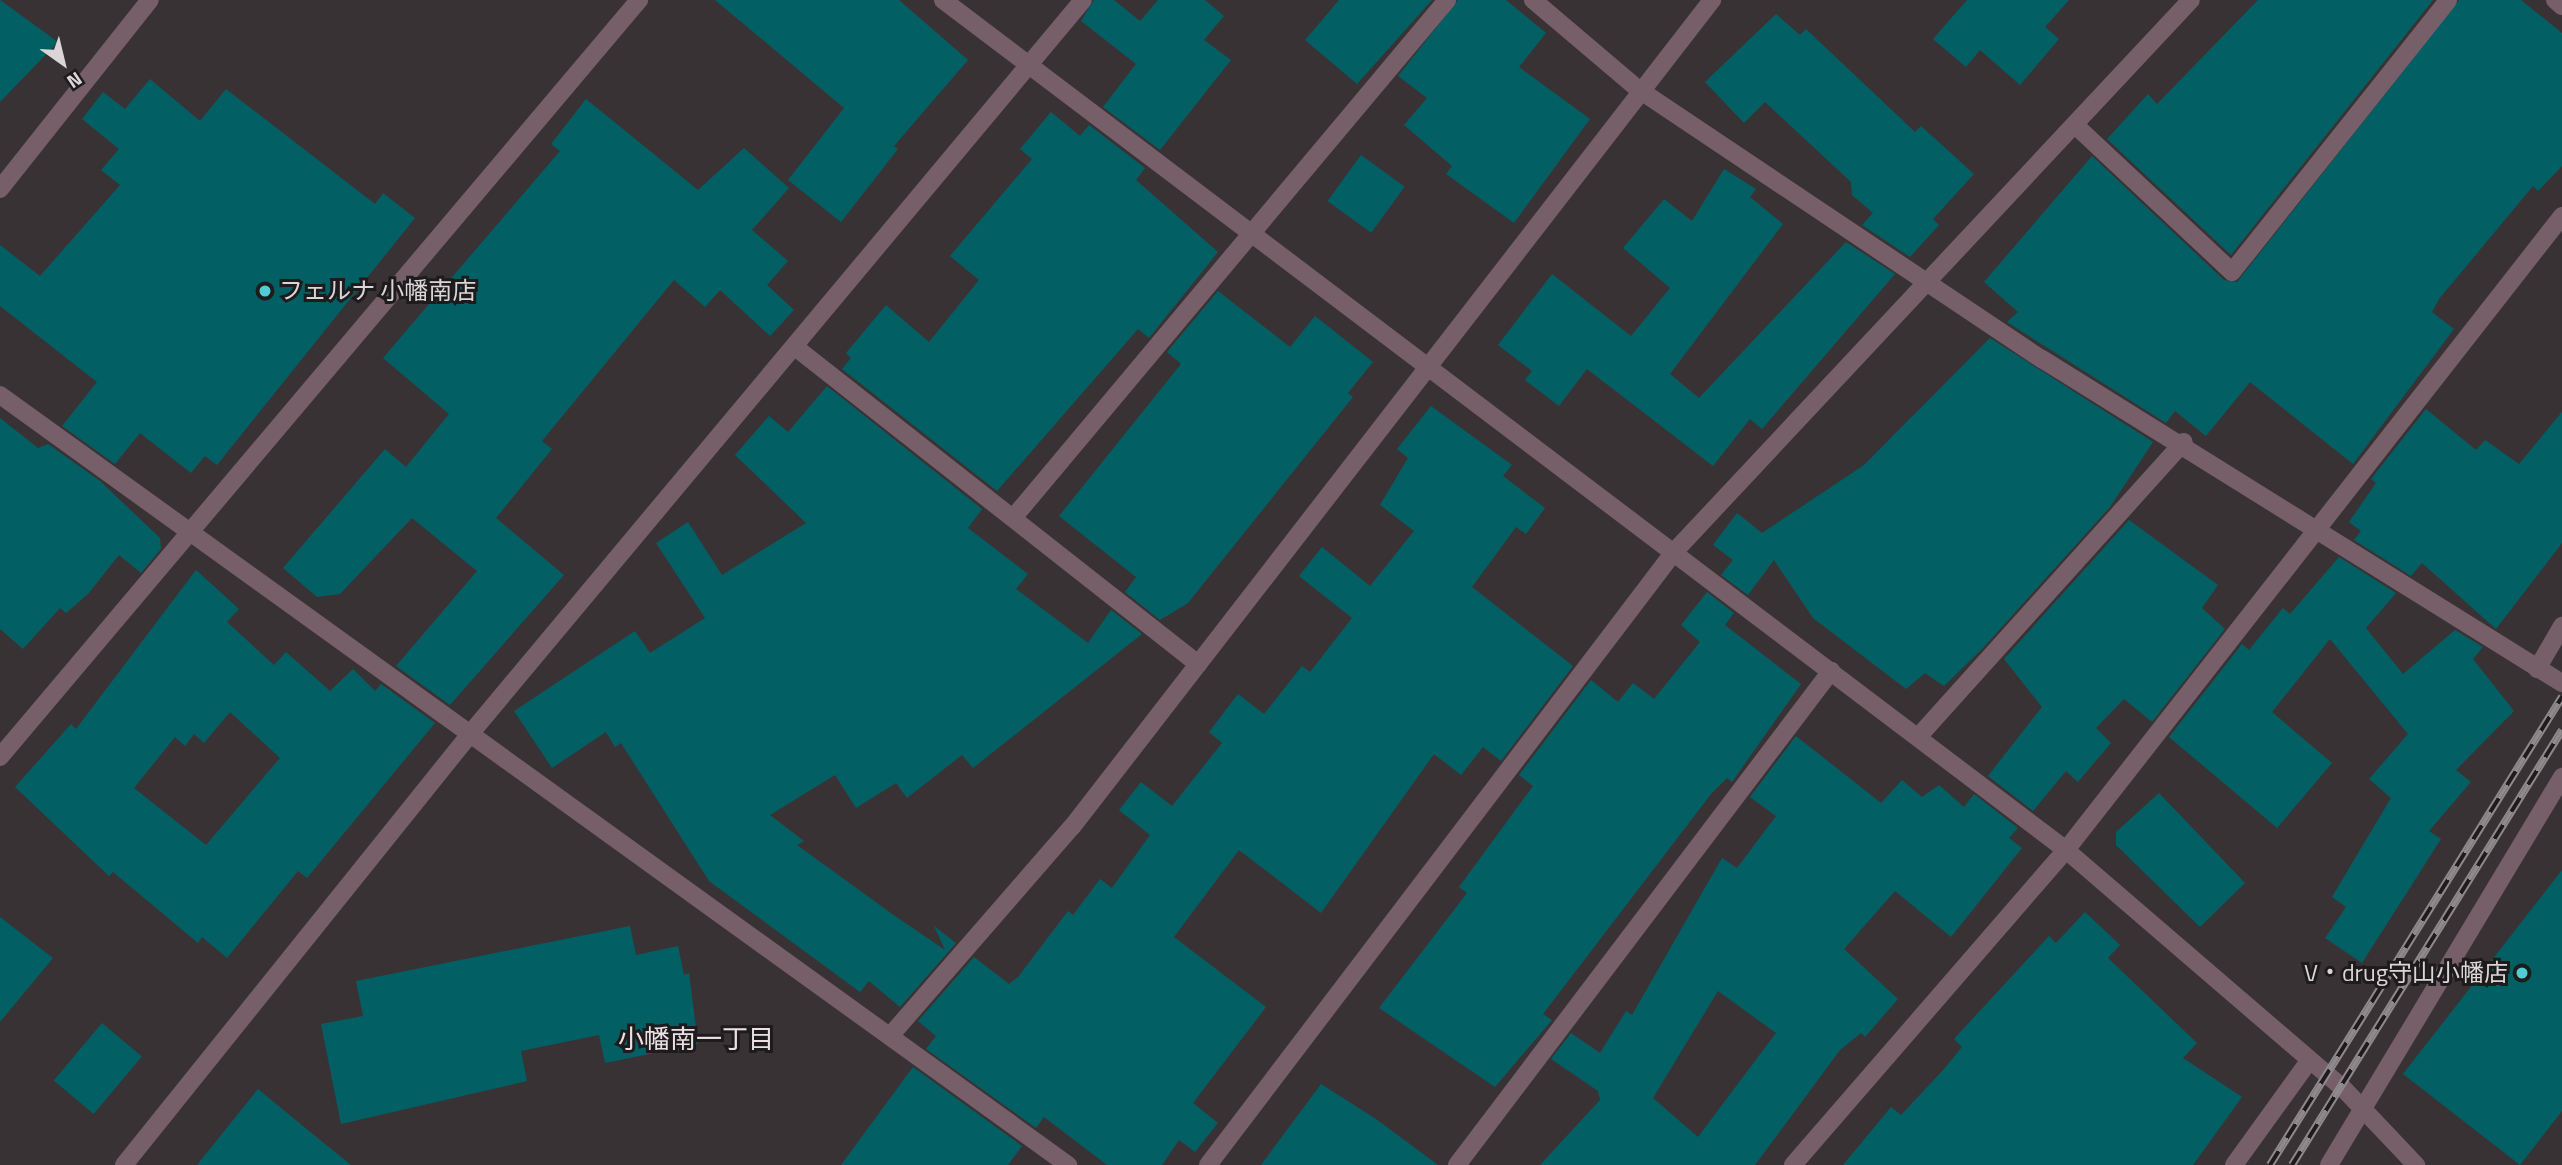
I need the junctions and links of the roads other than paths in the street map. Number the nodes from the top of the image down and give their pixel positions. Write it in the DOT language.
graph roads {
  1 [pos="150,0"];
  2 [pos="639,0"];
  3 [pos="943,0"];
  4 [pos="1083,0"];
  5 [pos="1447,0"];
  6 [pos="1532,0"];
  7 [pos="1712,0"];
  8 [pos="2191,0"];
  9 [pos="2448,0"];
  10 [pos="2555,0"];
  11 [pos="2562,6"];
  12 [pos="1031,63"];
  13 [pos="1638,89"];
  14 [pos="2075,125"];
  15 [pos="0,189"];
  16 [pos="2562,216"];
  17 [pos="1253,230"];
  18 [pos="1929,281"];
  19 [pos="795,347"];
  20 [pos="1427,362"];
  21 [pos="0,395"];
  22 [pos="2184,442"];
  23 [pos="1013,518"];
  24 [pos="2321,528"];
  25 [pos="190,531"];
  26 [pos="1674,552"];
  27 [pos="2562,626"];
  28 [pos="1198,664"];
  29 [pos="2537,669"];
  30 [pos="1831,671"];
  31 [pos="2562,683"];
  32 [pos="470,734"];
  33 [pos="1918,737"];
  34 [pos="0,757"];
  35 [pos="2562,777"];
  36 [pos="2066,849"];
  37 [pos="890,1036"];
  38 [pos="2309,1061"];
  39 [pos="2363,1116"];
  40 [pos="124,1165"];
  41 [pos="1068,1165"];
  42 [pos="1208,1165"];
  43 [pos="1457,1165"];
  44 [pos="1793,1165"];
  45 [pos="2234,1165"];
  46 [pos="2329,1165"];
  47 [pos="2416,1165"];
  1 -- 15 [label="street"];
  2 -- 25 [label="street"];
  3 -- 12 [label="street"];
  4 -- 12 [label="street"];
  5 -- 17 [label="street"];
  6 -- 13 [label="street"];
  7 -- 13 [label="street"];
  8 -- 14 [label="street"];
  9 -- 14 [label="street"];
  10 -- 11 [label="street"];
  12 -- 17 [label="street"];
  12 -- 19 [label="street"];
  13 -- 18 [label="street"];
  13 -- 20 [label="street"];
  14 -- 18 [label="street"];
  16 -- 24 [label="street"];
  17 -- 20 [label="street"];
  17 -- 23 [label="street"];
  18 -- 22 [label="street"];
  18 -- 26 [label="street"];
  19 -- 23 [label="street"];
  19 -- 32 [label="street"];
  20 -- 26 [label="street"];
  20 -- 28 [label="street"];
  21 -- 25 [label="street"];
  22 -- 24 [label="street"];
  22 -- 33 [label="street"];
  23 -- 28 [label="street"];
  24 -- 29 [label="street"];
  24 -- 36 [label="street"];
  25 -- 32 [label="street"];
  25 -- 34 [label="street"];
  26 -- 30 [label="street"];
  26 -- 42 [label="street"];
  27 -- 29 [label="street"];
  28 -- 37 [label="street"];
  29 -- 31 [label="street"];
  30 -- 33 [label="street"];
  30 -- 43 [label="street"];
  32 -- 37 [label="street"];
  32 -- 40 [label="street"];
  33 -- 36 [label="street"];
  35 -- 39 [label="street"];
  36 -- 38 [label="street"];
  36 -- 44 [label="street"];
  37 -- 41 [label="street"];
  38 -- 39 [label="street"];
  38 -- 45 [label="street"];
  39 -- 46 [label="street"];
  39 -- 47 [label="street"];
}
